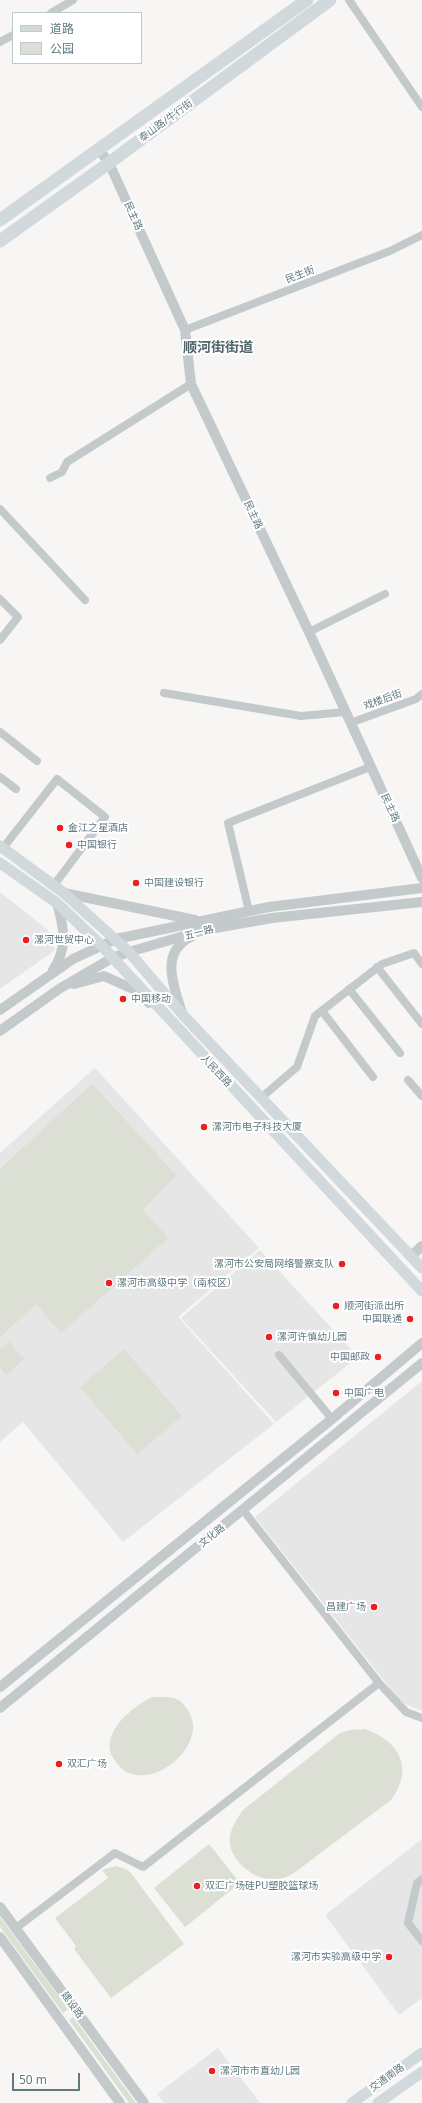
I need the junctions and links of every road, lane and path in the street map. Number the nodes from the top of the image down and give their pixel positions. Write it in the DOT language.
graph roads {
  1 [pos="73,0"];
  2 [pos="307,0"];
  3 [pos="330,0"];
  4 [pos="349,0"];
  5 [pos="53,12"];
  6 [pos="12,36"];
  7 [pos="0,42"];
  8 [pos="422,107"];
  9 [pos="98,148"];
  10 [pos="109,163"];
  11 [pos="0,220"];
  12 [pos="422,235"];
  13 [pos="0,241"];
  14 [pos="185,330"];
  15 [pos="191,384"];
  16 [pos="50,478"];
  17 [pos="0,509"];
  18 [pos="386,594"];
  19 [pos="0,599"];
  20 [pos="85,600"];
  21 [pos="309,632"];
  22 [pos="0,640"];
  23 [pos="164,694"];
  24 [pos="420,698"];
  25 [pos="345,712"];
  26 [pos="350,723"];
  27 [pos="0,732"];
  28 [pos="37,761"];
  29 [pos="370,767"];
  30 [pos="0,777"];
  31 [pos="16,789"];
  32 [pos="1,847"];
  33 [pos="0,863"];
  34 [pos="422,878"];
  35 [pos="54,886"];
  36 [pos="422,888"];
  37 [pos="64,893"];
  38 [pos="422,902"];
  39 [pos="57,903"];
  40 [pos="249,911"];
  41 [pos="199,921"];
  42 [pos="204,930"];
  43 [pos="116,940"];
  44 [pos="101,945"];
  45 [pos="129,952"];
  46 [pos="112,958"];
  47 [pos="422,964"];
  48 [pos="377,967"];
  49 [pos="49,974"];
  50 [pos="59,989"];
  51 [pos="349,989"];
  52 [pos="0,1010"];
  53 [pos="322,1011"];
  54 [pos="163,1014"];
  55 [pos="183,1015"];
  56 [pos="422,1024"];
  57 [pos="0,1031"];
  58 [pos="400,1053"];
  59 [pos="373,1077"];
  60 [pos="408,1080"];
  61 [pos="422,1096"];
  62 [pos="262,1097"];
  63 [pos="422,1246"];
  64 [pos="411,1256"];
  65 [pos="422,1268"];
  66 [pos="422,1291"];
  67 [pos="422,1343"];
  68 [pos="279,1355"];
  69 [pos="422,1363"];
  70 [pos="332,1419"];
  71 [pos="243,1510"];
  72 [pos="379,1683"];
  73 [pos="0,1687"];
  74 [pos="0,1708"];
  75 [pos="422,1718"];
  76 [pos="422,1878"];
  77 [pos="0,1907"];
  78 [pos="16,1928"];
  79 [pos="0,1937"];
  80 [pos="422,1941"];
  81 [pos="75,2010"];
  82 [pos="60,2020"];
  83 [pos="422,2053"];
  84 [pos="422,2072"];
  85 [pos="120,2103"];
  86 [pos="144,2103"];
  87 [pos="352,2103"];
  88 [pos="378,2103"];
  1 -- 5 [label="street"];
  2 -- 9 [label="main road, 泰山路/牛行街"];
  3 -- 10 [label="main road, 泰山路/牛行街"];
  4 -- 8 [label="street"];
  6 -- 7 [label="street"];
  9 -- 10 [label="street, 民主路"];
  9 -- 11 [label="main road, 泰山路/牛行街"];
  10 -- 13 [label="main road, 泰山路/牛行街"];
  10 -- 14 [label="street, 民主路"];
  12 -- 14 [label="street, 民生街"];
  14 -- 15 [label="street, 民主路"];
  15 -- 16 [label="street"];
  15 -- 21 [label="street, 民主路"];
  17 -- 20 [label="street"];
  18 -- 21 [label="street"];
  19 -- 22 [label="street"];
  21 -- 25 [label="street, 民主路"];
  23 -- 25 [label="street"];
  24 -- 26 [label="street, 戏楼后街"];
  25 -- 26 [label="street, 民主路"];
  26 -- 29 [label="street, 民主路"];
  27 -- 28 [label="street"];
  29 -- 34 [label="street, 民主路"];
  29 -- 40 [label="street"];
  30 -- 31 [label="street"];
  32 -- 35 [label="main road, 人民西路"];
  32 -- 35 [label="street"];
  33 -- 39 [label="main road, 人民西路"];
  35 -- 37 [label="main road, 人民西路"];
  36 -- 40 [label="street, 五一路"];
  37 -- 41 [label="street"];
  37 -- 43 [label="main road, 人民西路"];
  38 -- 42 [label="street, 五一路"];
  39 -- 44 [label="main road, 人民西路"];
  39 -- 49 [label="street"];
  40 -- 41 [label="street, 五一路"];
  41 -- 43 [label="street, 五一路"];
  42 -- 45 [label="street, 五一路"];
  42 -- 55 [label="street"];
  43 -- 44 [label="street, 五一路"];
  43 -- 45 [label="main road, 人民西路"];
  44 -- 46 [label="main road, 人民西路"];
  44 -- 49 [label="street, 五一路"];
  45 -- 46 [label="street, 五一路"];
  45 -- 55 [label="main road, 人民西路"];
  46 -- 50 [label="street, 五一路"];
  46 -- 54 [label="main road, 人民西路"];
  47 -- 48 [label="street"];
  48 -- 51 [label="street"];
  48 -- 56 [label="street"];
  49 -- 52 [label="street, 五一路"];
  50 -- 54 [label="street"];
  50 -- 57 [label="street, 五一路"];
  51 -- 53 [label="street"];
  51 -- 58 [label="street"];
  53 -- 59 [label="street"];
  53 -- 62 [label="street"];
  54 -- 66 [label="main road, 人民西路"];
  55 -- 62 [label="main road, 人民西路"];
  60 -- 61 [label="street"];
  62 -- 64 [label="main road, 人民西路"];
  63 -- 64 [label="street"];
  64 -- 65 [label="main road, 人民西路"];
  67 -- 70 [label="street, 文化路"];
  68 -- 70 [label="street"];
  69 -- 71 [label="street, 文化路"];
  70 -- 73 [label="street, 文化路"];
  71 -- 72 [label="street"];
  71 -- 74 [label="street, 文化路"];
  72 -- 75 [label="street"];
  72 -- 78 [label="street"];
  76 -- 80 [label="street"];
  77 -- 78 [label="street, 建设路"];
  78 -- 81 [label="street, 建设路"];
  79 -- 82 [label="street, 建设路"];
  81 -- 82 [label="street"];
  81 -- 86 [label="street, 建设路"];
  82 -- 85 [label="street, 建设路"];
  83 -- 87 [label="main road, 交通南路"];
  84 -- 88 [label="main road, 交通南路"];
}
